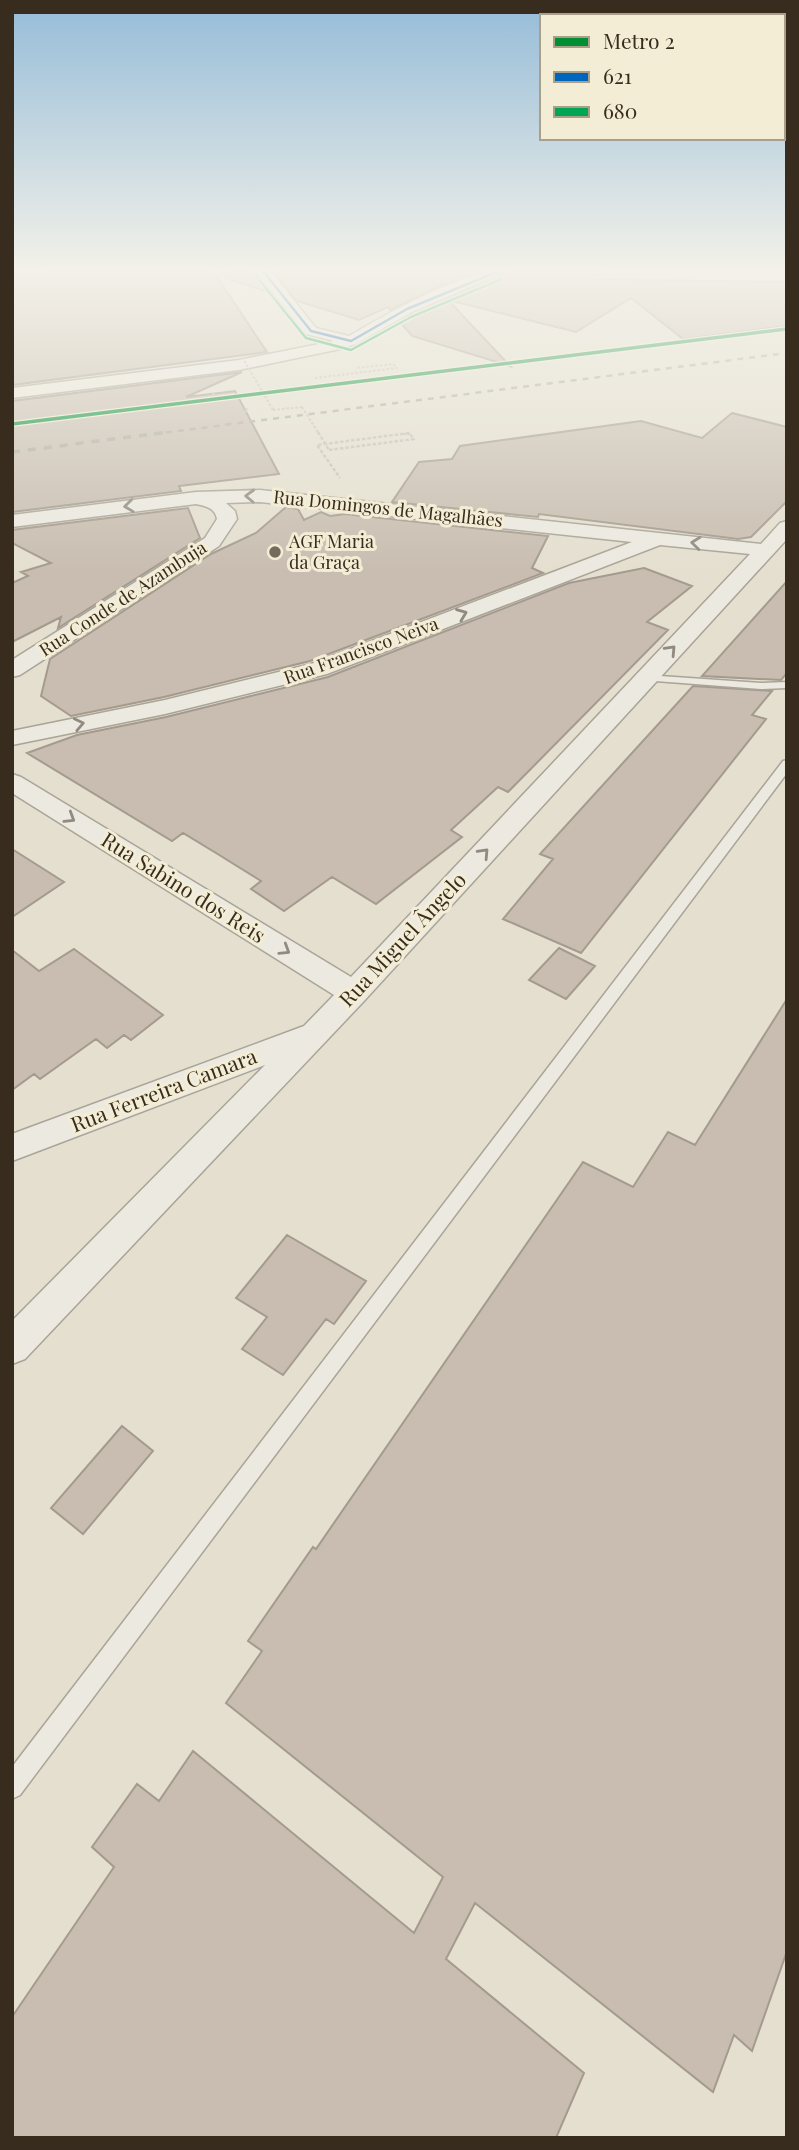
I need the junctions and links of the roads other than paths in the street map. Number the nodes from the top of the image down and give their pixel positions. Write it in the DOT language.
graph roads {
  1 [pos="185,371"];
  2 [pos="12,393"];
  3 [pos="196,498"];
  4 [pos="12,521"];
  5 [pos="787,527"];
  6 [pos="659,539"];
  7 [pos="764,550"];
  8 [pos="12,670"];
  9 [pos="646,678"];
  10 [pos="787,685"];
  11 [pos="12,738"];
  12 [pos="787,764"];
  13 [pos="12,782"];
  14 [pos="354,993"];
  15 [pos="316,1033"];
  16 [pos="12,1148"];
  17 [pos="12,1348"];
  18 [pos="12,1787"];
  1 -- 2 [label="street"];
  3 -- 4 [label="street, Rua Domingos de Magalhães, one-way"];
  6 -- 3 [label="street, Rua Domingos de Magalhães, one-way"];
  3 -- 8 [label="street, Rua Conde de Azambuja"];
  5 -- 7 [label="street, Rua Miguel Ângelo"];
  7 -- 6 [label="street, Rua Domingos de Magalhães, one-way"];
  11 -- 6 [label="street, Rua Francisco Neiva, one-way"];
  9 -- 7 [label="street, Rua Miguel Ângelo, one-way"];
  9 -- 10 [label="lane"];
  14 -- 9 [label="street, Rua Miguel Ângelo, one-way"];
  12 -- 18 [label="lane"];
  13 -- 14 [label="street, Rua Sabino dos Reis, one-way"];
  14 -- 15 [label="street, Rua Miguel Ângelo"];
  15 -- 16 [label="street, Rua Ferreira Camara"];
  15 -- 17 [label="street, Rua Miguel Ângelo"];
}
